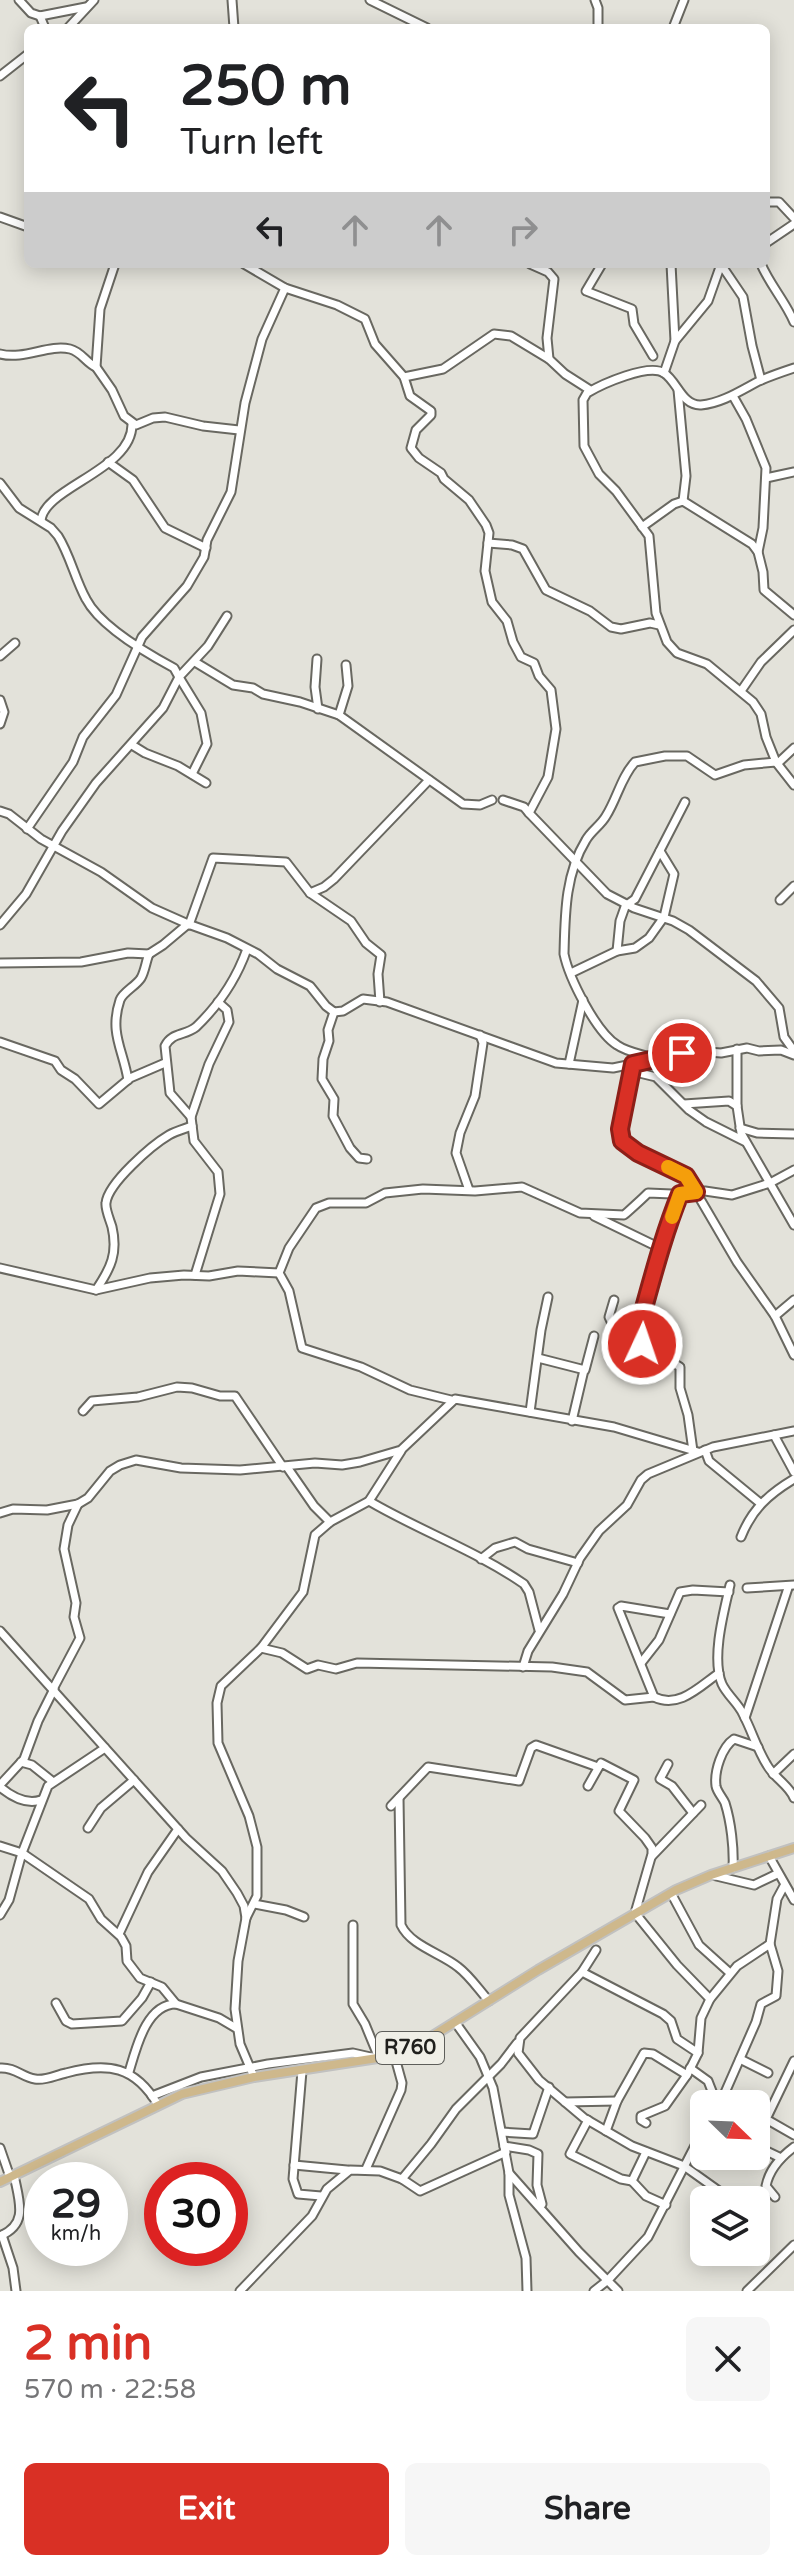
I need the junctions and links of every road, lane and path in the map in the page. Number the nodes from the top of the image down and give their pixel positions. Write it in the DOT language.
graph roads {
  1 [pos="19,0"];
  2 [pos="94,0"];
  3 [pos="232,0"];
  4 [pos="370,0"];
  5 [pos="595,0"];
  6 [pos="684,0"];
  7 [pos="86,7"];
  8 [pos="40,16"];
  9 [pos="43,24"];
  10 [pos="71,24"];
  11 [pos="234,24"];
  12 [pos="419,24"];
  13 [pos="598,24"];
  14 [pos="675,24"];
  15 [pos="24,57"];
  16 [pos="0,76"];
  17 [pos="770,202"];
  18 [pos="0,217"];
  19 [pos="794,218"];
  20 [pos="794,224"];
  21 [pos="24,226"];
  22 [pos="770,240"];
  23 [pos="114,268"];
  24 [pos="251,268"];
  25 [pos="539,268"];
  26 [pos="600,268"];
  27 [pos="671,268"];
  28 [pos="723,268"];
  29 [pos="726,268"];
  30 [pos="763,268"];
  31 [pos="285,288"];
  32 [pos="794,322"];
  33 [pos="675,341"];
  34 [pos="0,354"];
  35 [pos="653,356"];
  36 [pos="549,359"];
  37 [pos="96,367"];
  38 [pos="794,368"];
  39 [pos="664,373"];
  40 [pos="404,377"];
  41 [pos="761,380"];
  42 [pos="590,390"];
  43 [pos="678,390"];
  44 [pos="733,396"];
  45 [pos="132,423"];
  46 [pos="239,430"];
  47 [pos="108,462"];
  48 [pos="794,472"];
  49 [pos="766,478"];
  50 [pos="0,483"];
  51 [pos="683,501"];
  52 [pos="41,521"];
  53 [pos="642,527"];
  54 [pos="488,543"];
  55 [pos="206,548"];
  56 [pos="758,552"];
  57 [pos="794,615"];
  58 [pos="227,616"];
  59 [pos="659,625"];
  60 [pos="794,630"];
  61 [pos="15,643"];
  62 [pos="138,645"];
  63 [pos="0,656"];
  64 [pos="317,659"];
  65 [pos="195,662"];
  66 [pos="346,665"];
  67 [pos="179,677"];
  68 [pos="741,691"];
  69 [pos="0,700"];
  70 [pos="318,709"];
  71 [pos="339,715"];
  72 [pos="0,724"];
  73 [pos="132,745"];
  74 [pos="794,748"];
  75 [pos="777,762"];
  76 [pos="192,774"];
  77 [pos="429,780"];
  78 [pos="206,783"];
  79 [pos="794,785"];
  80 [pos="492,800"];
  81 [pos="503,800"];
  82 [pos="685,802"];
  83 [pos="0,811"];
  84 [pos="529,813"];
  85 [pos="27,829"];
  86 [pos="54,847"];
  87 [pos="660,851"];
  88 [pos="574,863"];
  89 [pos="794,886"];
  90 [pos="310,893"];
  91 [pos="780,900"];
  92 [pos="627,904"];
  93 [pos="664,917"];
  94 [pos="0,925"];
  95 [pos="188,925"];
  96 [pos="247,949"];
  97 [pos="617,951"];
  98 [pos="149,954"];
  99 [pos="0,963"];
  100 [pos="571,973"];
  101 [pos="583,1000"];
  102 [pos="218,1002"];
  103 [pos="380,1002"];
  104 [pos="334,1012"];
  105 [pos="480,1035"];
  106 [pos="0,1042"];
  107 [pos="737,1049"];
  108 [pos="794,1053"];
  109 [pos="655,1058"];
  110 [pos="165,1063"];
  111 [pos="569,1064"];
  112 [pos="632,1067"];
  113 [pos="128,1080"];
  114 [pos="684,1104"];
  115 [pos="737,1106"];
  116 [pos="191,1122"];
  117 [pos="740,1128"];
  118 [pos="794,1134"];
  119 [pos="744,1141"];
  120 [pos="367,1159"];
  121 [pos="794,1170"];
  122 [pos="770,1183"];
  123 [pos="469,1190"];
  124 [pos="696,1192"];
  125 [pos="680,1194"];
  126 [pos="594,1215"];
  127 [pos="794,1225"];
  128 [pos="660,1248"];
  129 [pos="0,1268"];
  130 [pos="279,1273"];
  131 [pos="195,1275"];
  132 [pos="96,1290"];
  133 [pos="548,1297"];
  134 [pos="614,1300"];
  135 [pos="794,1300"];
  136 [pos="775,1316"];
  137 [pos="594,1336"];
  138 [pos="639,1340"];
  139 [pos="794,1353"];
  140 [pos="538,1358"];
  141 [pos="584,1370"];
  142 [pos="451,1400"];
  143 [pos="83,1411"];
  144 [pos="530,1412"];
  145 [pos="572,1421"];
  146 [pos="794,1431"];
  147 [pos="774,1435"];
  148 [pos="401,1450"];
  149 [pos="699,1451"];
  150 [pos="285,1467"];
  151 [pos="794,1472"];
  152 [pos="794,1479"];
  153 [pos="369,1501"];
  154 [pos="760,1503"];
  155 [pos="78,1504"];
  156 [pos="0,1513"];
  157 [pos="330,1522"];
  158 [pos="741,1537"];
  159 [pos="481,1559"];
  160 [pos="578,1563"];
  161 [pos="791,1587"];
  162 [pos="747,1588"];
  163 [pos="670,1614"];
  164 [pos="539,1630"];
  165 [pos="0,1631"];
  166 [pos="261,1648"];
  167 [pos="641,1663"];
  168 [pos="523,1667"];
  169 [pos="719,1673"];
  170 [pos="54,1689"];
  171 [pos="654,1697"];
  172 [pos="745,1718"];
  173 [pos="758,1747"];
  174 [pos="105,1748"];
  175 [pos="794,1754"];
  176 [pos="21,1762"];
  177 [pos="668,1764"];
  178 [pos="598,1767"];
  179 [pos="773,1774"];
  180 [pos="134,1780"];
  181 [pos="52,1781"];
  182 [pos="0,1786"];
  183 [pos="588,1786"];
  184 [pos="399,1798"];
  185 [pos="794,1798"];
  186 [pos="41,1800"];
  187 [pos="701,1805"];
  188 [pos="391,1806"];
  189 [pos="693,1813"];
  190 [pos="88,1828"];
  191 [pos="178,1829"];
  192 [pos="0,1846"];
  193 [pos="794,1848"];
  194 [pos="22,1853"];
  195 [pos="769,1856"];
  196 [pos="651,1857"];
  197 [pos="733,1868"];
  198 [pos="777,1874"];
  199 [pos="711,1875"];
  200 [pos="784,1886"];
  201 [pos="671,1893"];
  202 [pos="794,1900"];
  203 [pos="254,1904"];
  204 [pos="635,1913"];
  205 [pos="0,1915"];
  206 [pos="304,1917"];
  207 [pos="246,1918"];
  208 [pos="353,1925"];
  209 [pos="119,1934"];
  210 [pos="770,1944"];
  211 [pos="596,1950"];
  212 [pos="582,1972"];
  213 [pos="730,1973"];
  214 [pos="151,1982"];
  215 [pos="710,1999"];
  216 [pos="489,2001"];
  217 [pos="56,2003"];
  218 [pos="176,2004"];
  219 [pos="455,2022"];
  220 [pos="237,2029"];
  221 [pos="518,2041"];
  222 [pos="698,2053"];
  223 [pos="394,2054"];
  224 [pos="377,2058"];
  225 [pos="740,2059"];
  226 [pos="794,2061"];
  227 [pos="249,2067"];
  228 [pos="0,2068"];
  229 [pos="302,2071"];
  230 [pos="129,2072"];
  231 [pos="688,2072"];
  232 [pos="768,2073"];
  233 [pos="489,2076"];
  234 [pos="254,2077"];
  235 [pos="785,2080"];
  236 [pos="794,2085"];
  237 [pos="549,2087"];
  238 [pos="711,2090"];
  239 [pos="725,2090"];
  240 [pos="152,2096"];
  241 [pos="617,2101"];
  242 [pos="565,2102"];
  243 [pos="158,2105"];
  244 [pos="770,2111"];
  245 [pos="588,2120"];
  246 [pos="770,2121"];
  247 [pos="646,2123"];
  248 [pos="606,2131"];
  249 [pos="502,2132"];
  250 [pos="794,2135"];
  251 [pos="0,2148"];
  252 [pos="505,2149"];
  253 [pos="793,2149"];
  254 [pos="770,2151"];
  255 [pos="646,2152"];
  256 [pos="690,2155"];
  257 [pos="781,2158"];
  258 [pos="294,2165"];
  259 [pos="684,2166"];
  260 [pos="366,2169"];
  261 [pos="350,2170"];
  262 [pos="509,2173"];
  263 [pos="12,2176"];
  264 [pos="402,2179"];
  265 [pos="632,2181"];
  266 [pos="0,2182"];
  267 [pos="712,2186"];
  268 [pos="321,2196"];
  269 [pos="775,2197"];
  270 [pos="666,2205"];
  271 [pos="544,2210"];
  272 [pos="1,2236"];
  273 [pos="794,2245"];
  274 [pos="608,2280"];
  275 [pos="16,2291"];
  276 [pos="240,2291"];
  277 [pos="527,2291"];
  278 [pos="594,2291"];
  279 [pos="618,2291"];
  280 [pos="747,2291"];
  1 -- 8 [label="street"];
  2 -- 7 [label="street"];
  3 -- 11 [label="street"];
  4 -- 12 [label="street"];
  5 -- 13 [label="street"];
  6 -- 14 [label="street"];
  7 -- 8 [label="street"];
  7 -- 10 [label="street"];
  8 -- 9 [label="street"];
  15 -- 16 [label="street"];
  17 -- 19 [label="street"];
  18 -- 21 [label="street"];
  20 -- 22 [label="street"];
  23 -- 37 [label="street"];
  24 -- 31 [label="street"];
  25 -- 36 [label="street"];
  26 -- 35 [label="street"];
  27 -- 33 [label="street"];
  28 -- 33 [label="street"];
  29 -- 41 [label="street"];
  30 -- 32 [label="street"];
  31 -- 40 [label="street"];
  31 -- 46 [label="street"];
  33 -- 39 [label="street"];
  34 -- 37 [label="street"];
  36 -- 40 [label="street"];
  36 -- 42 [label="street"];
  37 -- 45 [label="street"];
  38 -- 41 [label="street"];
  39 -- 42 [label="street"];
  39 -- 43 [label="street"];
  40 -- 54 [label="street"];
  41 -- 44 [label="street"];
  42 -- 53 [label="street"];
  43 -- 44 [label="street"];
  43 -- 51 [label="street"];
  44 -- 49 [label="street"];
  45 -- 46 [label="street"];
  45 -- 47 [label="street"];
  46 -- 55 [label="street"];
  47 -- 52 [label="street"];
  47 -- 55 [label="street"];
  48 -- 49 [label="street"];
  49 -- 56 [label="street"];
  50 -- 52 [label="street"];
  51 -- 53 [label="street"];
  51 -- 56 [label="street"];
  52 -- 62 [label="street"];
  53 -- 59 [label="street"];
  54 -- 59 [label="street"];
  54 -- 84 [label="street"];
  55 -- 62 [label="street"];
  56 -- 57 [label="street"];
  58 -- 65 [label="street"];
  59 -- 68 [label="street"];
  60 -- 68 [label="street"];
  61 -- 63 [label="street"];
  62 -- 67 [label="street"];
  62 -- 85 [label="street"];
  64 -- 70 [label="street"];
  65 -- 67 [label="street"];
  65 -- 70 [label="street"];
  66 -- 71 [label="street"];
  67 -- 73 [label="street"];
  67 -- 76 [label="street"];
  68 -- 75 [label="street"];
  69 -- 72 [label="street"];
  70 -- 71 [label="street"];
  71 -- 77 [label="street"];
  73 -- 76 [label="street"];
  73 -- 86 [label="street"];
  74 -- 75 [label="street"];
  75 -- 79 [label="street"];
  75 -- 88 [label="street"];
  76 -- 78 [label="street"];
  77 -- 80 [label="street"];
  77 -- 90 [label="street"];
  81 -- 84 [label="street"];
  82 -- 87 [label="street"];
  83 -- 85 [label="street"];
  84 -- 88 [label="street"];
  85 -- 86 [label="street"];
  86 -- 94 [label="street"];
  86 -- 95 [label="street"];
  87 -- 92 [label="street"];
  87 -- 93 [label="street"];
  88 -- 92 [label="street"];
  88 -- 100 [label="street"];
  89 -- 91 [label="street"];
  90 -- 95 [label="street"];
  90 -- 103 [label="street"];
  92 -- 93 [label="street"];
  92 -- 97 [label="street"];
  93 -- 97 [label="street"];
  93 -- 108 [label="street"];
  95 -- 96 [label="street"];
  95 -- 98 [label="street"];
  96 -- 102 [label="street"];
  96 -- 104 [label="street"];
  97 -- 100 [label="street"];
  98 -- 99 [label="street"];
  98 -- 113 [label="street"];
  100 -- 101 [label="street"];
  101 -- 109 [label="street"];
  101 -- 111 [label="street"];
  102 -- 110 [label="street"];
  102 -- 116 [label="street"];
  103 -- 104 [label="street"];
  103 -- 105 [label="street"];
  104 -- 120 [label="street"];
  105 -- 111 [label="street"];
  105 -- 123 [label="street"];
  106 -- 113 [label="street"];
  107 -- 108 [label="street"];
  107 -- 109 [label="street"];
  107 -- 115 [label="street"];
  109 -- 112 [label="street"];
  110 -- 113 [label="street"];
  110 -- 116 [label="street"];
  111 -- 112 [label="street"];
  112 -- 114 [label="street"];
  112 -- 124 [label="street"];
  114 -- 115 [label="street"];
  114 -- 119 [label="street"];
  115 -- 117 [label="street"];
  116 -- 131 [label="street"];
  116 -- 132 [label="street"];
  117 -- 118 [label="street"];
  117 -- 119 [label="street"];
  119 -- 122 [label="street"];
  121 -- 122 [label="street"];
  122 -- 124 [label="street"];
  122 -- 127 [label="street"];
  123 -- 126 [label="street"];
  123 -- 130 [label="street"];
  124 -- 125 [label="street"];
  124 -- 136 [label="street"];
  125 -- 126 [label="street"];
  125 -- 128 [label="street"];
  126 -- 128 [label="street"];
  128 -- 138 [label="street"];
  129 -- 132 [label="street"];
  130 -- 131 [label="street"];
  130 -- 142 [label="street"];
  131 -- 132 [label="street"];
  133 -- 140 [label="street"];
  134 -- 138 [label="street"];
  135 -- 136 [label="street"];
  136 -- 139 [label="street"];
  137 -- 141 [label="street"];
  138 -- 149 [label="street"];
  140 -- 141 [label="street"];
  140 -- 144 [label="street"];
  141 -- 145 [label="street"];
  142 -- 144 [label="street"];
  142 -- 148 [label="street"];
  143 -- 150 [label="street"];
  144 -- 145 [label="street"];
  145 -- 149 [label="street"];
  146 -- 147 [label="street"];
  147 -- 149 [label="street"];
  147 -- 151 [label="street"];
  148 -- 150 [label="street"];
  148 -- 153 [label="street"];
  149 -- 154 [label="street"];
  149 -- 160 [label="street"];
  150 -- 155 [label="street"];
  150 -- 157 [label="street"];
  152 -- 154 [label="street"];
  153 -- 157 [label="street"];
  153 -- 159 [label="street"];
  154 -- 158 [label="street"];
  155 -- 156 [label="street"];
  155 -- 170 [label="street"];
  157 -- 166 [label="street"];
  159 -- 160 [label="street"];
  159 -- 164 [label="street"];
  160 -- 164 [label="street"];
  161 -- 162 [label="street"];
  161 -- 172 [label="street"];
  163 -- 167 [label="street"];
  163 -- 167 [label="street"];
  163 -- 169 [label="street"];
  164 -- 168 [label="street"];
  165 -- 170 [label="street"];
  166 -- 168 [label="street"];
  166 -- 203 [label="street"];
  167 -- 171 [label="street"];
  168 -- 171 [label="street"];
  169 -- 171 [label="street"];
  169 -- 172 [label="street"];
  170 -- 174 [label="street"];
  170 -- 176 [label="street"];
  172 -- 173 [label="street"];
  173 -- 179 [label="street"];
  173 -- 197 [label="street"];
  174 -- 180 [label="street"];
  174 -- 181 [label="street"];
  175 -- 179 [label="street"];
  176 -- 181 [label="street"];
  176 -- 182 [label="street"];
  177 -- 189 [label="street"];
  178 -- 183 [label="street"];
  178 -- 184 [label="street"];
  178 -- 196 [label="street"];
  179 -- 185 [label="street"];
  180 -- 190 [label="street"];
  180 -- 191 [label="street"];
  181 -- 186 [label="street"];
  182 -- 186 [label="street"];
  184 -- 188 [label="street"];
  184 -- 216 [label="street"];
  186 -- 194 [label="street"];
  187 -- 189 [label="street"];
  189 -- 196 [label="street"];
  191 -- 207 [label="street"];
  191 -- 209 [label="street"];
  192 -- 194 [label="street"];
  193 -- 195 [label="main road, R760"];
  194 -- 205 [label="street"];
  194 -- 209 [label="street"];
  195 -- 197 [label="main road, R760"];
  195 -- 198 [label="street"];
  196 -- 204 [label="street"];
  197 -- 199 [label="main road, R760"];
  198 -- 199 [label="street"];
  198 -- 200 [label="street"];
  199 -- 201 [label="main road, R760"];
  200 -- 202 [label="street"];
  200 -- 210 [label="street"];
  201 -- 204 [label="main road, R760"];
  201 -- 213 [label="street"];
  203 -- 206 [label="street"];
  203 -- 207 [label="street"];
  204 -- 215 [label="street"];
  204 -- 216 [label="main road, R760"];
  207 -- 220 [label="street"];
  208 -- 224 [label="street"];
  209 -- 214 [label="street"];
  210 -- 213 [label="street"];
  210 -- 225 [label="street"];
  211 -- 212 [label="street"];
  212 -- 221 [label="street"];
  212 -- 222 [label="street"];
  213 -- 215 [label="street"];
  214 -- 217 [label="street"];
  214 -- 218 [label="street"];
  215 -- 222 [label="street"];
  216 -- 219 [label="main road, R760"];
  218 -- 220 [label="street"];
  218 -- 230 [label="street"];
  219 -- 223 [label="main road, R760"];
  219 -- 233 [label="street"];
  220 -- 227 [label="street"];
  221 -- 233 [label="street"];
  221 -- 237 [label="street"];
  222 -- 231 [label="street"];
  223 -- 224 [label="main road, R760"];
  223 -- 260 [label="street"];
  224 -- 227 [label="street"];
  224 -- 229 [label="main road, R760"];
  225 -- 232 [label="street"];
  225 -- 239 [label="street"];
  226 -- 235 [label="street"];
  227 -- 234 [label="street"];
  227 -- 240 [label="street"];
  228 -- 230 [label="street"];
  229 -- 234 [label="main road, R760"];
  229 -- 258 [label="street"];
  230 -- 240 [label="street"];
  231 -- 238 [label="street"];
  231 -- 241 [label="street"];
  231 -- 247 [label="street"];
  233 -- 249 [label="street"];
  233 -- 264 [label="street"];
  234 -- 243 [label="main road, R760"];
  235 -- 236 [label="street"];
  235 -- 244 [label="street"];
  237 -- 242 [label="street"];
  237 -- 249 [label="street"];
  240 -- 243 [label="street"];
  241 -- 242 [label="street"];
  241 -- 248 [label="street"];
  242 -- 245 [label="street"];
  243 -- 263 [label="main road, R760"];
  245 -- 248 [label="street"];
  245 -- 265 [label="street"];
  246 -- 250 [label="street"];
  248 -- 255 [label="street"];
  249 -- 252 [label="street"];
  251 -- 263 [label="street"];
  252 -- 262 [label="street"];
  252 -- 264 [label="street"];
  252 -- 271 [label="street"];
  253 -- 257 [label="street"];
  254 -- 257 [label="street"];
  255 -- 259 [label="street"];
  255 -- 265 [label="street"];
  256 -- 259 [label="street"];
  257 -- 269 [label="street"];
  258 -- 261 [label="street"];
  258 -- 268 [label="street"];
  259 -- 267 [label="street"];
  259 -- 270 [label="street"];
  260 -- 261 [label="street"];
  260 -- 264 [label="street"];
  261 -- 268 [label="street"];
  262 -- 271 [label="street"];
  262 -- 277 [label="street"];
  263 -- 266 [label="main road, R760"];
  263 -- 272 [label="street"];
  265 -- 270 [label="street"];
  268 -- 276 [label="street"];
  270 -- 274 [label="street"];
  271 -- 274 [label="street"];
  272 -- 275 [label="street"];
  273 -- 280 [label="street"];
  274 -- 278 [label="street"];
  274 -- 279 [label="street"];
}
